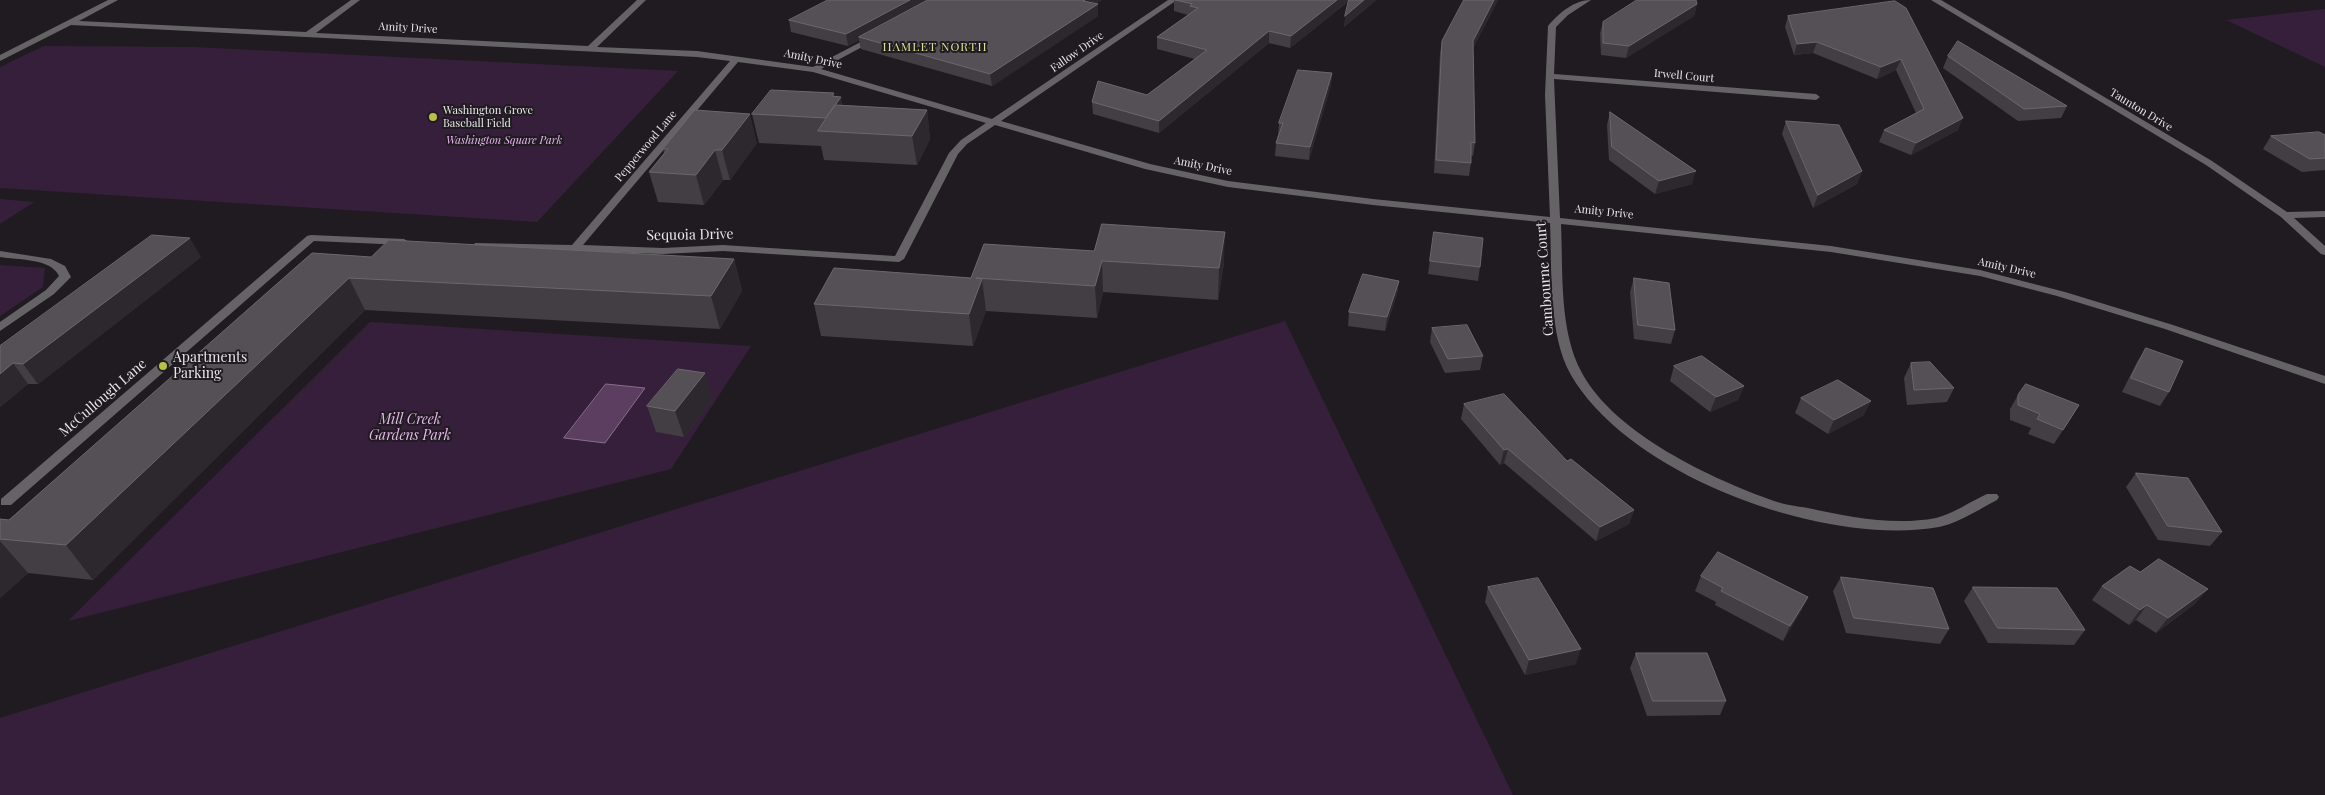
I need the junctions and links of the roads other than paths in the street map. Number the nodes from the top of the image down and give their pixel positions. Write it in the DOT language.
graph roads {
  1 [pos="114,0"];
  2 [pos="356,0"];
  3 [pos="642,0"];
  4 [pos="1173,0"];
  5 [pos="1587,0"];
  6 [pos="1935,0"];
  7 [pos="71,23"];
  8 [pos="882,32"];
  9 [pos="306,36"];
  10 [pos="591,48"];
  11 [pos="0,58"];
  12 [pos="738,58"];
  13 [pos="814,70"];
  14 [pos="1549,76"];
  15 [pos="1816,97"];
  16 [pos="994,123"];
  17 [pos="2325,214"];
  18 [pos="2285,215"];
  19 [pos="1556,220"];
  20 [pos="418,243"];
  21 [pos="467,245"];
  22 [pos="574,250"];
  23 [pos="2325,252"];
  24 [pos="0,254"];
  25 [pos="0,327"];
  26 [pos="2325,380"];
  27 [pos="1992,497"];
  28 [pos="6,502"];
  1 -- 7 [label="street"];
  2 -- 9 [label="street"];
  3 -- 10 [label="street"];
  4 -- 16 [label="street, Fallow Drive"];
  5 -- 14 [label="street, Cambourne Court"];
  6 -- 18 [label="street, Taunton Drive"];
  7 -- 9 [label="street, Amity Drive"];
  7 -- 11 [label="street"];
  8 -- 13 [label="street"];
  9 -- 10 [label="street, Amity Drive"];
  10 -- 12 [label="street, Amity Drive"];
  12 -- 13 [label="street, Amity Drive"];
  12 -- 22 [label="street, Pepperwood Lane"];
  13 -- 16 [label="street, Amity Drive"];
  14 -- 15 [label="street, Irwell Court"];
  14 -- 19 [label="street, Cambourne Court"];
  16 -- 19 [label="street, Amity Drive"];
  16 -- 22 [label="street, Sequoia Drive"];
  17 -- 18 [label="street"];
  18 -- 23 [label="street, Taunton Drive"];
  19 -- 26 [label="street, Amity Drive"];
  19 -- 27 [label="street, Cambourne Court"];
  20 -- 28 [label="street, McCullough Lane"];
  21 -- 22 [label="street, Sequoia Drive"];
  24 -- 25 [label="street"];
}
